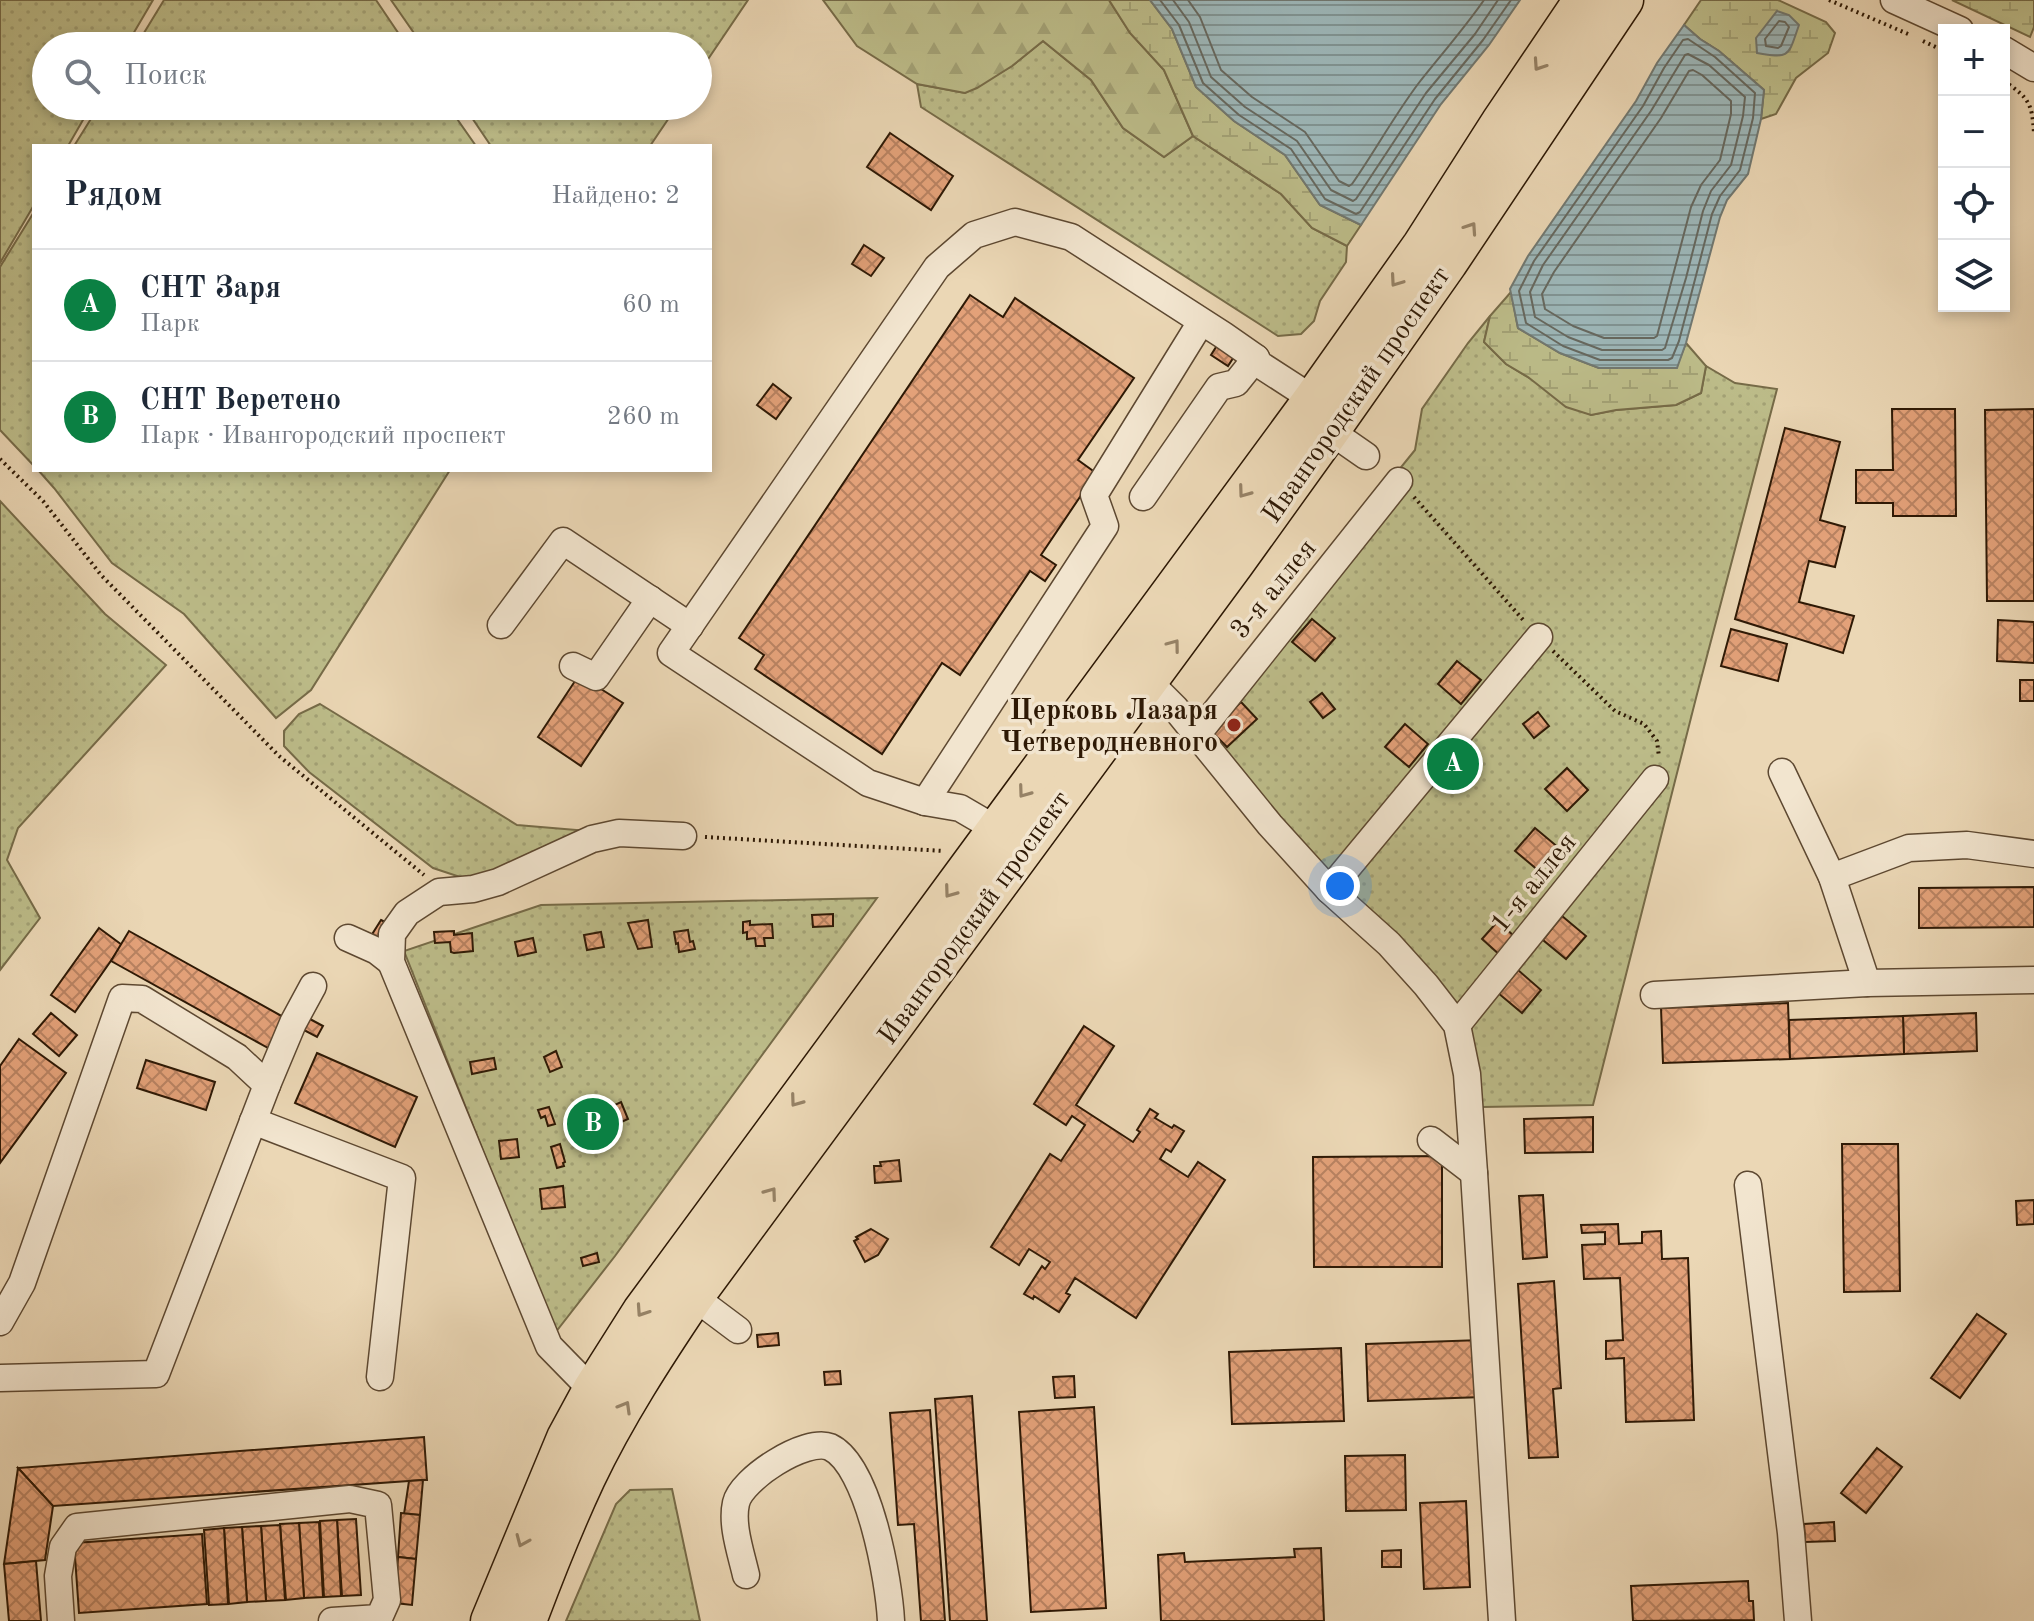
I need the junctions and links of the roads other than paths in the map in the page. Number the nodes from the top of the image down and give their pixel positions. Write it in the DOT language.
graph roads {
  1 [pos="1583,0"];
  2 [pos="1624,0"];
  3 [pos="1894,0"];
  4 [pos="1947,24"];
  5 [pos="2010,54"];
  6 [pos="2034,68"];
  7 [pos="1201,322"];
  8 [pos="1256,358"];
  9 [pos="1322,415"];
  10 [pos="1366,456"];
  11 [pos="1399,481"];
  12 [pos="1143,497"];
  13 [pos="650,599"];
  14 [pos="501,625"];
  15 [pos="690,626"];
  16 [pos="1539,637"];
  17 [pos="573,666"];
  18 [pos="1148,681"];
  19 [pos="1196,736"];
  20 [pos="1782,772"];
  21 [pos="1655,779"];
  22 [pos="925,802"];
  23 [pos="996,829"];
  24 [pos="683,836"];
  25 [pos="2034,854"];
  26 [pos="1832,877"];
  27 [pos="1329,890"];
  28 [pos="348,938"];
  29 [pos="391,962"];
  30 [pos="2034,980"];
  31 [pos="1867,983"];
  32 [pos="313,986"];
  33 [pos="1654,995"];
  34 [pos="1457,1025"];
  35 [pos="267,1085"];
  36 [pos="253,1121"];
  37 [pos="1431,1140"];
  38 [pos="1474,1173"];
  39 [pos="1748,1185"];
  40 [pos="694,1297"];
  41 [pos="0,1322"];
  42 [pos="738,1330"];
  43 [pos="380,1377"];
  44 [pos="0,1378"];
  45 [pos="592,1390"];
  46 [pos="746,1575"];
  47 [pos="61,1621"];
  48 [pos="332,1621"];
  49 [pos="490,1621"];
  50 [pos="527,1621"];
  51 [pos="891,1621"];
  52 [pos="1502,1621"];
  53 [pos="1798,1621"];
  1 -- 9 [label="highway, Ивангородский проспект, one-way"];
  9 -- 2 [label="highway, Ивангородский проспект, one-way"];
  3 -- 4 [label="street"];
  5 -- 6 [label="street"];
  7 -- 8 [label="street"];
  7 -- 15 [label="street"];
  7 -- 22 [label="street"];
  8 -- 9 [label="street"];
  8 -- 12 [label="street"];
  9 -- 10 [label="street"];
  18 -- 9 [label="highway, Ивангородский проспект, one-way"];
  9 -- 23 [label="highway, Ивангородский проспект, one-way"];
  11 -- 19 [label="street, 3-я аллея"];
  13 -- 14 [label="street"];
  13 -- 15 [label="street"];
  13 -- 17 [label="street"];
  15 -- 22 [label="street"];
  16 -- 27 [label="street"];
  18 -- 19 [label="street"];
  40 -- 18 [label="highway, Ивангородский проспект, one-way"];
  19 -- 27 [label="street"];
  20 -- 26 [label="street"];
  21 -- 34 [label="street, 1-я аллея"];
  22 -- 23 [label="street"];
  23 -- 45 [label="highway, Ивангородский проспект, one-way"];
  24 -- 29 [label="street"];
  25 -- 26 [label="street"];
  26 -- 31 [label="street"];
  27 -- 34 [label="street"];
  28 -- 29 [label="street"];
  29 -- 45 [label="street"];
  30 -- 31 [label="street"];
  31 -- 33 [label="street"];
  32 -- 35 [label="street"];
  34 -- 38 [label="street"];
  35 -- 36 [label="street"];
  35 -- 41 [label="street"];
  36 -- 43 [label="street"];
  36 -- 44 [label="street"];
  37 -- 38 [label="street"];
  38 -- 52 [label="street"];
  39 -- 53 [label="street"];
  40 -- 42 [label="street"];
  50 -- 40 [label="highway, Ивангородский проспект, one-way"];
  45 -- 49 [label="highway, Ивангородский проспект, one-way"];
  46 -- 51 [label="street"];
  47 -- 48 [label="street"];
}
